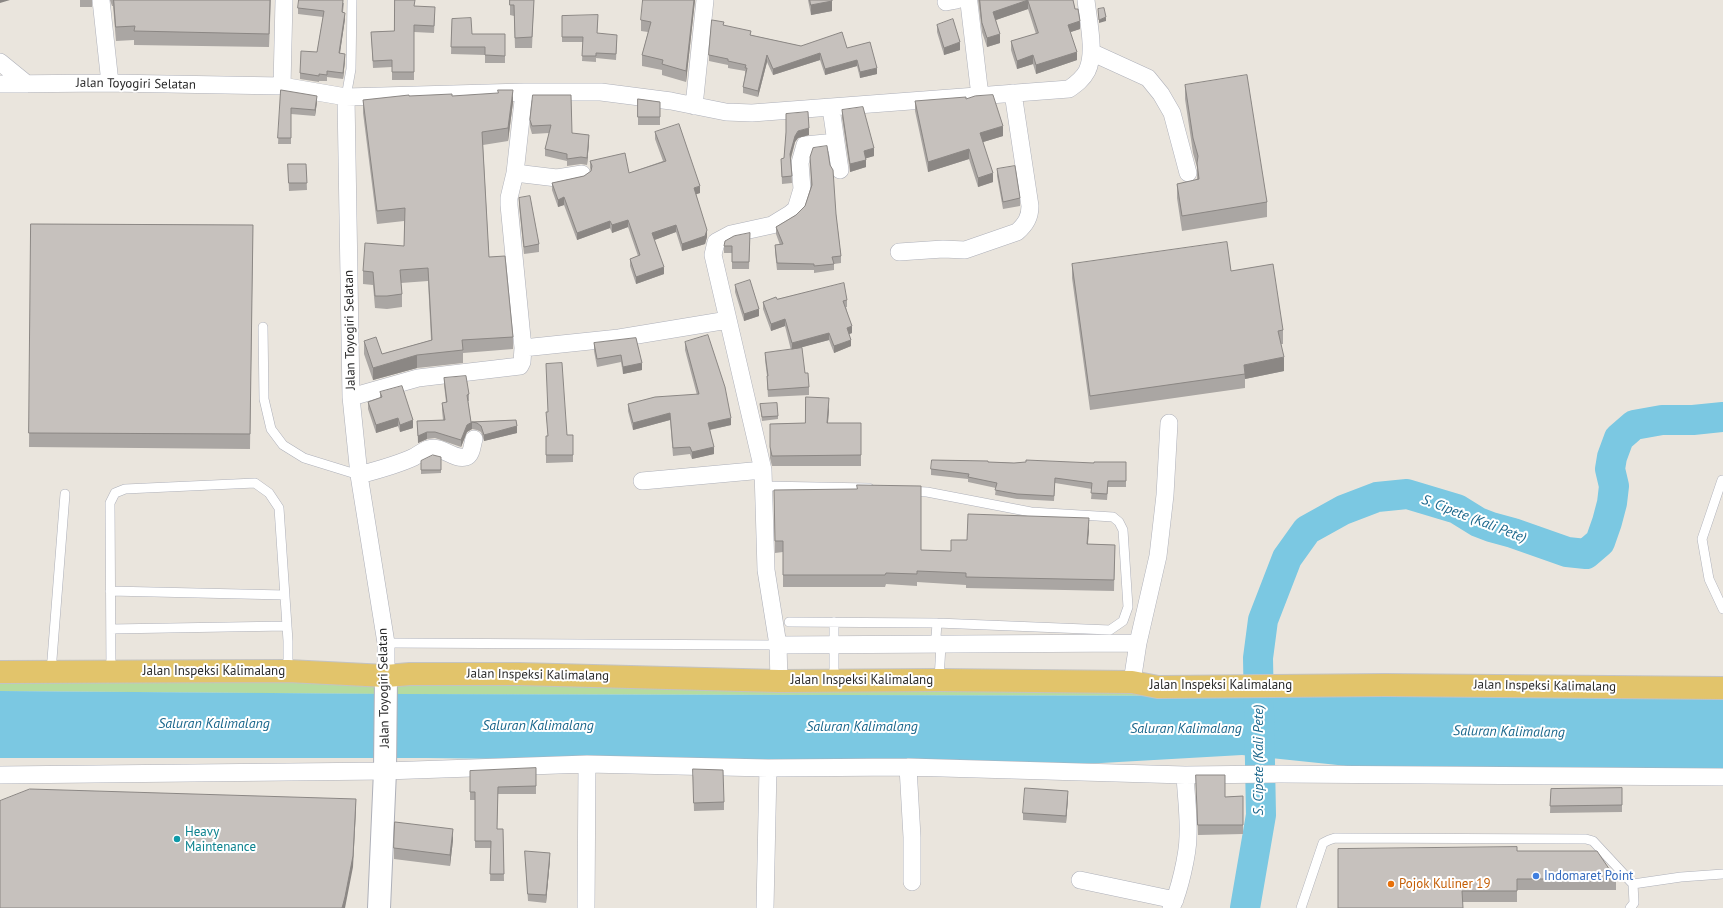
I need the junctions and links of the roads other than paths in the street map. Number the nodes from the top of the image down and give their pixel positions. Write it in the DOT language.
graph roads {
  1 [pos="101,0"];
  2 [pos="284,0"];
  3 [pos="352,0"];
  4 [pos="705,0"];
  5 [pos="966,0"];
  6 [pos="1086,0"];
  7 [pos="1091,52"];
  8 [pos="0,62"];
  9 [pos="110,83"];
  10 [pos="0,84"];
  11 [pos="27,84"];
  12 [pos="282,86"];
  13 [pos="524,92"];
  14 [pos="1013,93"];
  15 [pos="980,96"];
  16 [pos="346,97"];
  17 [pos="694,106"];
  18 [pos="831,108"];
  19 [pos="836,142"];
  20 [pos="840,170"];
  21 [pos="1188,173"];
  22 [pos="515,174"];
  23 [pos="582,174"];
  24 [pos="899,252"];
  25 [pos="728,320"];
  26 [pos="263,327"];
  27 [pos="523,348"];
  28 [pos="351,397"];
  29 [pos="1169,423"];
  30 [pos="474,439"];
  31 [pos="359,475"];
  32 [pos="764,478"];
  33 [pos="1722,480"];
  34 [pos="642,481"];
  35 [pos="877,488"];
  36 [pos="898,490"];
  37 [pos="65,494"];
  38 [pos="110,592"];
  39 [pos="285,595"];
  40 [pos="1723,609"];
  41 [pos="287,622"];
  42 [pos="788,622"];
  43 [pos="834,622"];
  44 [pos="937,623"];
  45 [pos="111,629"];
  46 [pos="386,643"];
  47 [pos="1138,643"];
  48 [pos="778,645"];
  49 [pos="941,645"];
  50 [pos="835,646"];
  51 [pos="111,671"];
  52 [pos="288,671"];
  53 [pos="0,672"];
  54 [pos="51,672"];
  55 [pos="834,680"];
  56 [pos="939,680"];
  57 [pos="779,681"];
  58 [pos="1132,682"];
  59 [pos="386,685"];
  60 [pos="1723,688"];
  61 [pos="587,764"];
  62 [pos="908,767"];
  63 [pos="768,768"];
  64 [pos="385,771"];
  65 [pos="0,775"];
  66 [pos="1185,775"];
  67 [pos="1723,777"];
  68 [pos="1723,874"];
  69 [pos="1080,880"];
  70 [pos="912,882"];
  71 [pos="1633,884"];
  72 [pos="1173,904"];
  73 [pos="379,908"];
  74 [pos="586,908"];
  75 [pos="765,908"];
  76 [pos="1301,908"];
  77 [pos="1630,908"];
  1 -- 9 [label="street"];
  2 -- 12 [label="street"];
  3 -- 16 [label="lane"];
  4 -- 17 [label="street"];
  5 -- 15 [label="street"];
  6 -- 7 [label="street"];
  7 -- 14 [label="street"];
  7 -- 21 [label="street"];
  8 -- 11 [label="street"];
  9 -- 11 [label="street, Jalan Toyogiri Selatan"];
  9 -- 12 [label="street, Jalan Toyogiri Selatan"];
  10 -- 11 [label="street, Jalan Toyogiri Selatan"];
  12 -- 16 [label="street, Jalan Toyogiri Selatan"];
  13 -- 16 [label="street"];
  13 -- 17 [label="street"];
  13 -- 22 [label="street"];
  14 -- 15 [label="street"];
  14 -- 24 [label="street"];
  15 -- 18 [label="street"];
  16 -- 28 [label="street, Jalan Toyogiri Selatan"];
  17 -- 18 [label="street"];
  18 -- 19 [label="street"];
  19 -- 20 [label="street"];
  19 -- 25 [label="street"];
  22 -- 23 [label="street"];
  22 -- 27 [label="street"];
  25 -- 27 [label="street"];
  25 -- 32 [label="street"];
  26 -- 31 [label="lane"];
  27 -- 28 [label="street"];
  28 -- 31 [label="street, Jalan Toyogiri Selatan"];
  29 -- 47 [label="street"];
  30 -- 31 [label="street"];
  31 -- 46 [label="street, Jalan Toyogiri Selatan"];
  32 -- 34 [label="street"];
  32 -- 35 [label="lane"];
  32 -- 48 [label="street"];
  33 -- 40 [label="lane"];
  36 -- 44 [label="lane"];
  37 -- 54 [label="lane"];
  38 -- 39 [label="lane"];
  38 -- 39 [label="lane"];
  38 -- 45 [label="lane"];
  39 -- 41 [label="lane"];
  41 -- 45 [label="lane"];
  41 -- 52 [label="lane"];
  42 -- 43 [label="lane"];
  43 -- 44 [label="lane"];
  43 -- 50 [label="lane"];
  44 -- 49 [label="lane"];
  45 -- 51 [label="lane"];
  46 -- 48 [label="lane"];
  46 -- 59 [label="street, Jalan Toyogiri Selatan"];
  47 -- 49 [label="street"];
  47 -- 58 [label="street"];
  48 -- 50 [label="street"];
  48 -- 57 [label="street"];
  49 -- 50 [label="street"];
  49 -- 56 [label="lane"];
  50 -- 55 [label="lane"];
  51 -- 52 [label="main road, Jalan Inspeksi Kalimalang"];
  51 -- 54 [label="main road, Jalan Inspeksi Kalimalang"];
  52 -- 59 [label="main road, Jalan Inspeksi Kalimalang"];
  53 -- 54 [label="main road, Jalan Inspeksi Kalimalang"];
  55 -- 56 [label="main road, Jalan Inspeksi Kalimalang"];
  55 -- 57 [label="main road, Jalan Inspeksi Kalimalang"];
  56 -- 58 [label="main road, Jalan Inspeksi Kalimalang"];
  57 -- 59 [label="main road, Jalan Inspeksi Kalimalang"];
  58 -- 60 [label="main road, Jalan Inspeksi Kalimalang"];
  59 -- 64 [label="street, Jalan Toyogiri Selatan"];
  61 -- 63 [label="street"];
  61 -- 64 [label="street"];
  61 -- 74 [label="street"];
  62 -- 63 [label="street"];
  62 -- 66 [label="street"];
  62 -- 70 [label="street"];
  63 -- 75 [label="street"];
  64 -- 65 [label="street"];
  64 -- 73 [label="street, Jalan Toyogiri Selatan"];
  66 -- 67 [label="street"];
  66 -- 72 [label="street"];
  68 -- 71 [label="lane"];
  69 -- 72 [label="street"];
  71 -- 76 [label="lane"];
  71 -- 77 [label="lane"];
}
